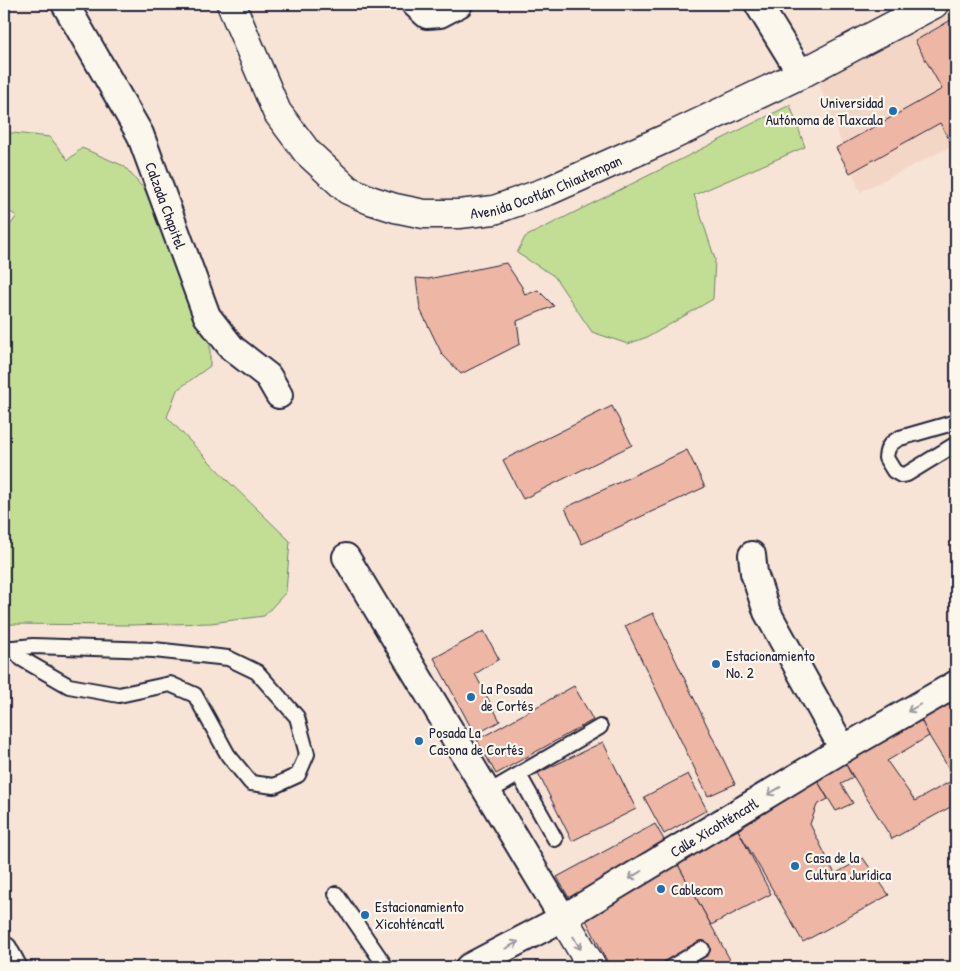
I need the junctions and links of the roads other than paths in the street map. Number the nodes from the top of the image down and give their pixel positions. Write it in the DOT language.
graph roads {
  1 [pos="65,4"];
  2 [pos="231,4"];
  3 [pos="415,4"];
  4 [pos="459,4"];
  5 [pos="758,4"];
  6 [pos="934,4"];
  7 [pos="801,74"];
  8 [pos="279,396"];
  9 [pos="956,422"];
  10 [pos="956,444"];
  11 [pos="752,555"];
  12 [pos="346,557"];
  13 [pos="8,649"];
  14 [pos="956,684"];
  15 [pos="600,727"];
  16 [pos="843,749"];
  17 [pos="518,775"];
  18 [pos="487,793"];
  19 [pos="556,839"];
  20 [pos="336,894"];
  21 [pos="563,918"];
  22 [pos="702,949"];
  23 [pos="4,950"];
  24 [pos="13,967"];
  25 [pos="386,967"];
  26 [pos="469,967"];
  27 [pos="592,967"];
  28 [pos="671,967"];
  1 -- 8 [label="street, Calzada Chapitel"];
  2 -- 7 [label="main road, Avenida Ocotlán Chiautempan"];
  3 -- 4 [label="street"];
  5 -- 7 [label="street"];
  6 -- 7 [label="main road, Avenida Ocotlán Chiautempan"];
  9 -- 10 [label="lane"];
  11 -- 16 [label="street"];
  12 -- 18 [label="street"];
  13 -- 13 [label="lane"];
  14 -- 16 [label="street, Calle Xicohténcatl, one-way"];
  15 -- 17 [label="lane"];
  16 -- 21 [label="street, Calle Xicohténcatl, one-way"];
  17 -- 18 [label="lane"];
  17 -- 19 [label="lane"];
  18 -- 21 [label="street"];
  20 -- 25 [label="lane"];
  26 -- 21 [label="street, Calle Xicohténcatl, one-way"];
  21 -- 27 [label="main road, one-way"];
  22 -- 28 [label="lane"];
  23 -- 24 [label="street"];
}
